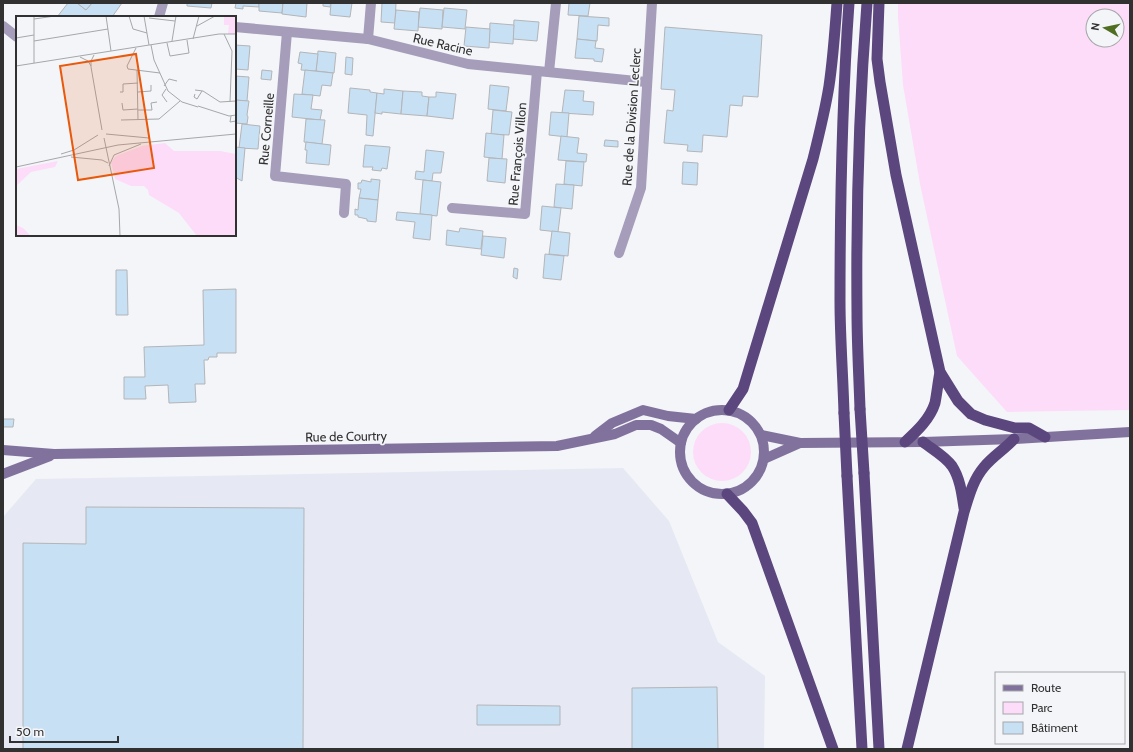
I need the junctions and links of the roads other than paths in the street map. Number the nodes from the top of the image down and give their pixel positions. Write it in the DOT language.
graph roads {
  1 [pos="163,3"];
  2 [pos="371,3"];
  3 [pos="556,3"];
  4 [pos="652,3"];
  5 [pos="837,3"];
  6 [pos="849,3"];
  7 [pos="866,3"];
  8 [pos="879,3"];
  9 [pos="159,16"];
  10 [pos="3,26"];
  11 [pos="236,27"];
  12 [pos="287,32"];
  13 [pos="16,36"];
  14 [pos="368,39"];
  15 [pos="538,71"];
  16 [pos="549,72"];
  17 [pos="646,82"];
  18 [pos="452,208"];
  19 [pos="344,213"];
  20 [pos="620,253"];
  21 [pos="940,372"];
  22 [pos="729,410"];
  23 [pos="696,419"];
  24 [pos="1130,432"];
  25 [pos="761,435"];
  26 [pos="1045,437"];
  27 [pos="592,439"];
  28 [pos="1014,439"];
  29 [pos="905,442"];
  30 [pos="923,442"];
  31 [pos="681,443"];
  32 [pos="800,443"];
  33 [pos="3,450"];
  34 [pos="54,454"];
  35 [pos="764,459"];
  36 [pos="3,474"];
  37 [pos="727,494"];
  38 [pos="964,512"];
  39 [pos="833,749"];
  40 [pos="862,749"];
  41 [pos="880,749"];
  42 [pos="908,749"];
  1 -- 9 [label="street"];
  2 -- 14 [label="street"];
  3 -- 16 [label="street"];
  4 -- 17 [label="street, Rue de la Division Leclerc"];
  5 -- 22 [label="highway"];
  6 -- 40 [label="highway, bridge"];
  7 -- 41 [label="highway, bridge"];
  8 -- 21 [label="highway"];
  10 -- 13 [label="street"];
  11 -- 12 [label="street, Rue Racine"];
  12 -- 14 [label="street, Rue Racine"];
  12 -- 19 [label="street, Rue Corneille"];
  14 -- 15 [label="street, Rue Racine"];
  15 -- 16 [label="street, Rue Racine"];
  15 -- 18 [label="street, Rue François Villon"];
  16 -- 17 [label="street, Rue Racine"];
  17 -- 20 [label="street, Rue de la Division Leclerc"];
  21 -- 26 [label="highway"];
  21 -- 29 [label="highway"];
  22 -- 23 [label="main road"];
  22 -- 25 [label="main road"];
  23 -- 27 [label="main road"];
  23 -- 31 [label="main road"];
  24 -- 26 [label="main road"];
  25 -- 32 [label="main road"];
  25 -- 35 [label="main road"];
  26 -- 28 [label="main road"];
  27 -- 31 [label="main road, Rue de Courtry"];
  27 -- 34 [label="main road, Rue de Courtry"];
  28 -- 30 [label="main road"];
  28 -- 38 [label="highway"];
  29 -- 30 [label="main road"];
  29 -- 32 [label="main road"];
  30 -- 38 [label="highway"];
  31 -- 37 [label="main road"];
  32 -- 35 [label="main road"];
  33 -- 34 [label="main road, Rue de Courtry"];
  34 -- 36 [label="main road"];
  35 -- 37 [label="main road"];
  37 -- 39 [label="highway"];
  38 -- 42 [label="highway"];
}
